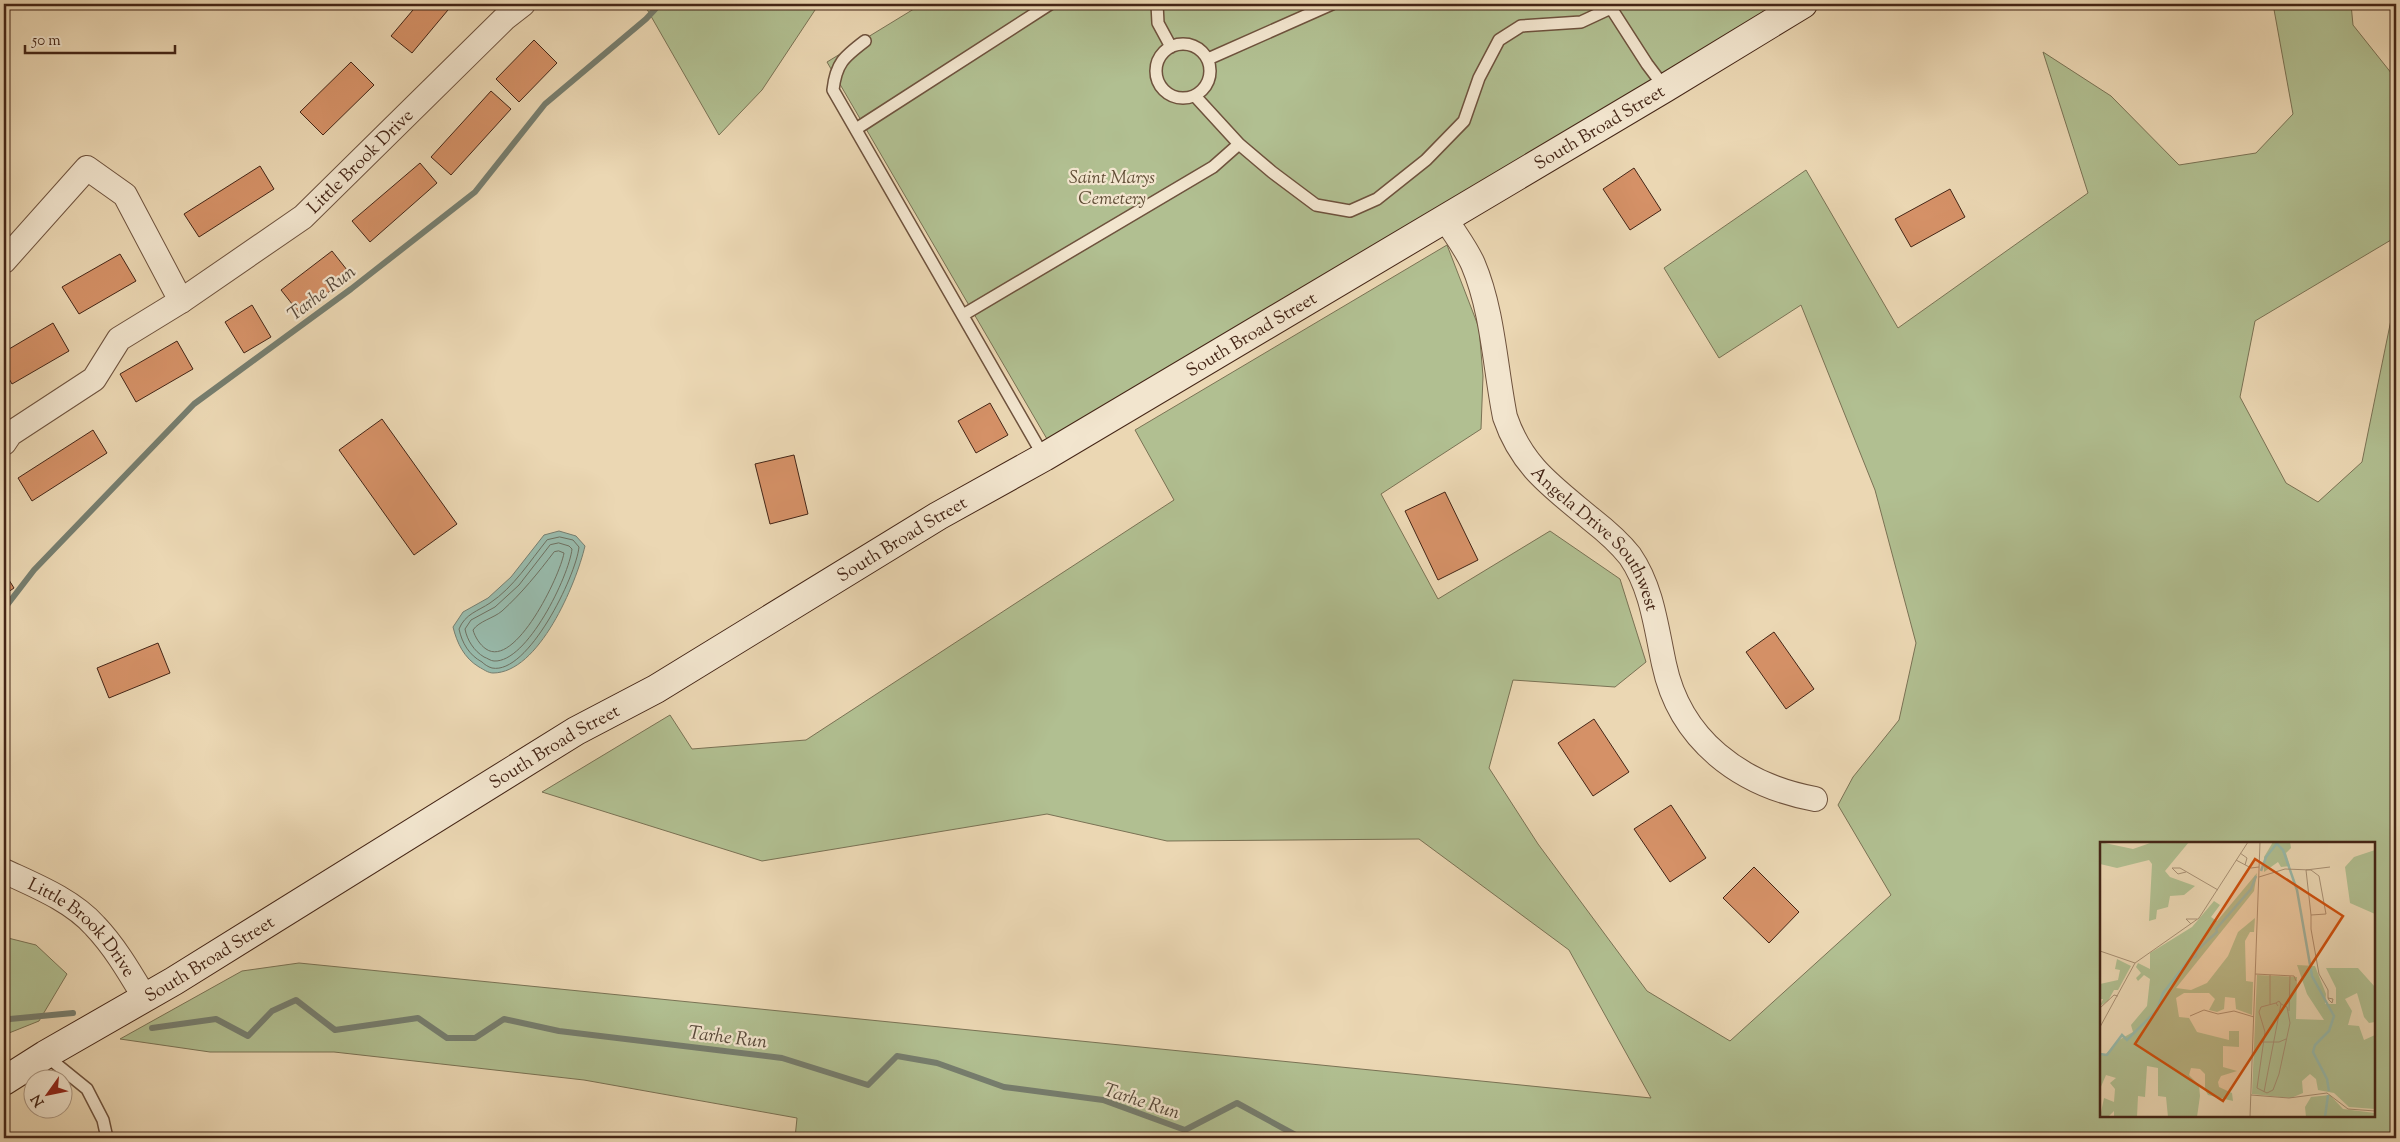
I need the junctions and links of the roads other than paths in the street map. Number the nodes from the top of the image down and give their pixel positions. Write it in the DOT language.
graph roads {
  1 [pos="523,4"];
  2 [pos="1050,4"];
  3 [pos="1157,4"];
  4 [pos="1332,4"];
  5 [pos="1802,4"];
  6 [pos="1613,6"];
  7 [pos="865,41"];
  8 [pos="1171,46"];
  9 [pos="1208,59"];
  10 [pos="1665,88"];
  11 [pos="1195,96"];
  12 [pos="856,129"];
  13 [pos="1239,144"];
  14 [pos="1445,218"];
  15 [pos="4,261"];
  16 [pos="181,301"];
  17 [pos="962,316"];
  18 [pos="4,443"];
  19 [pos="1044,457"];
  20 [pos="1815,799"];
  21 [pos="4,871"];
  22 [pos="145,998"];
  23 [pos="45,1055"];
  24 [pos="4,1081"];
  25 [pos="107,1138"];
  1 -- 16 [label="street, Little Brook Drive"];
  2 -- 12 [label="lane"];
  3 -- 8 [label="lane"];
  4 -- 9 [label="lane"];
  5 -- 10 [label="street, South Broad Street"];
  6 -- 10 [label="lane"];
  6 -- 13 [label="lane"];
  7 -- 12 [label="lane"];
  8 -- 9 [label="lane"];
  8 -- 11 [label="lane"];
  9 -- 11 [label="lane"];
  10 -- 14 [label="street, South Broad Street"];
  11 -- 13 [label="lane"];
  12 -- 17 [label="lane"];
  13 -- 17 [label="lane"];
  14 -- 19 [label="street, South Broad Street"];
  14 -- 20 [label="street, Angela Drive Southwest"];
  15 -- 16 [label="street"];
  16 -- 18 [label="street, Little Brook Drive"];
  17 -- 19 [label="lane"];
  19 -- 22 [label="street, South Broad Street"];
  21 -- 22 [label="street, Little Brook Drive"];
  22 -- 23 [label="street, South Broad Street"];
  23 -- 24 [label="street, South Broad Street"];
  23 -- 25 [label="lane"];
}
